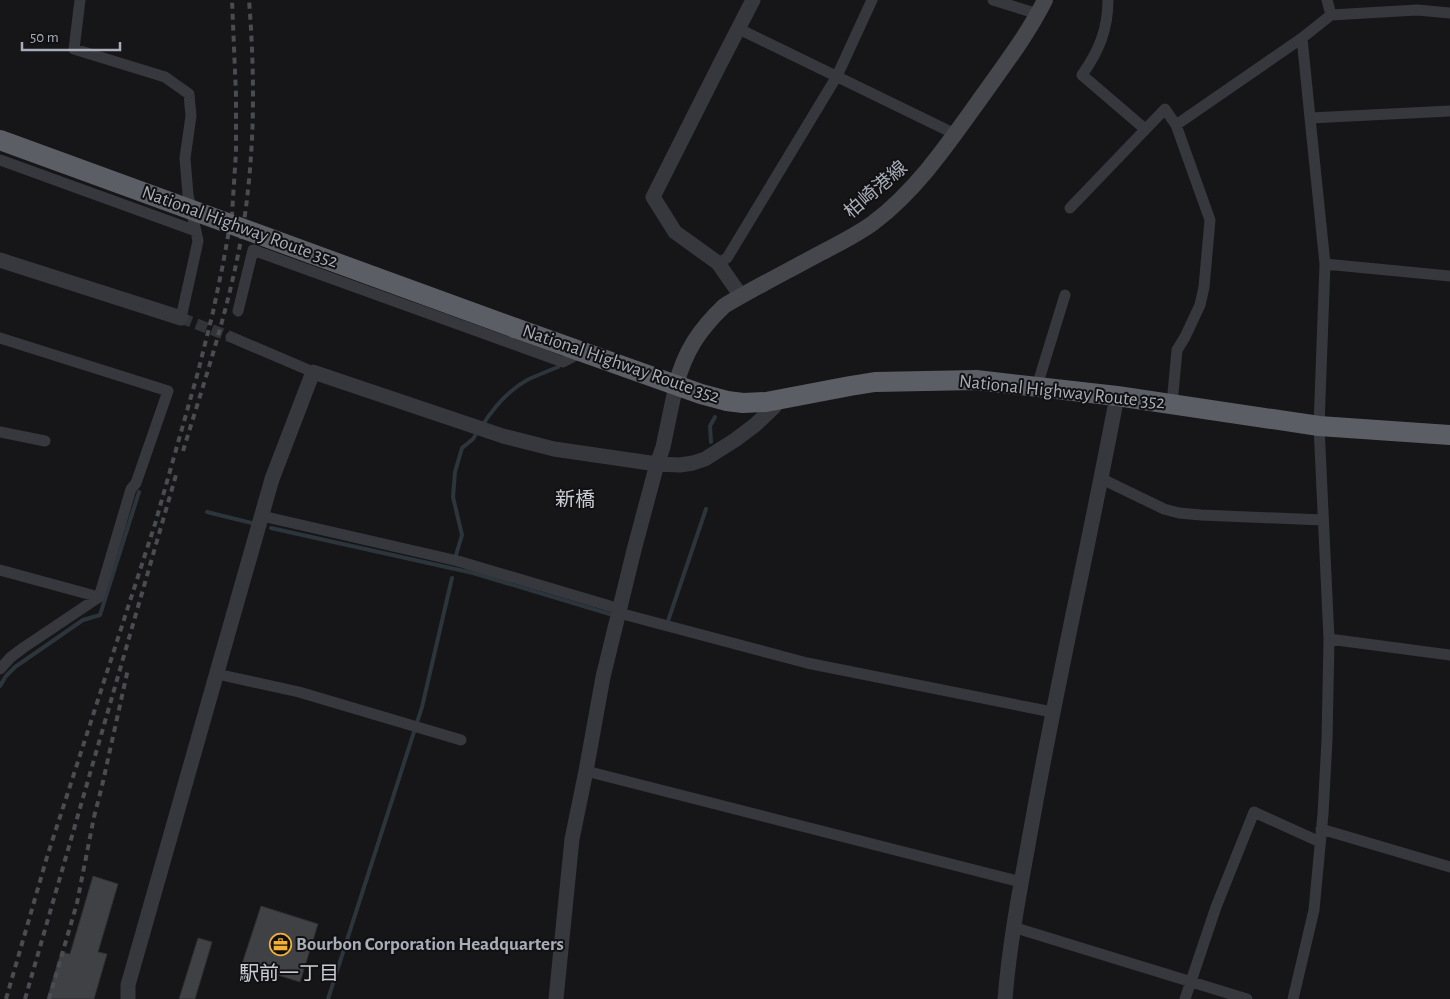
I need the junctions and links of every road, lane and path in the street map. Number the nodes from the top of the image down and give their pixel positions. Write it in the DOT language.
graph roads {
  1 [pos="80,0"];
  2 [pos="753,0"];
  3 [pos="872,0"];
  4 [pos="993,0"];
  5 [pos="1108,0"];
  6 [pos="1327,0"];
  7 [pos="1042,7"];
  8 [pos="1450,13"];
  9 [pos="1331,15"];
  10 [pos="739,29"];
  11 [pos="1302,38"];
  12 [pos="837,76"];
  13 [pos="1450,111"];
  14 [pos="1310,118"];
  15 [pos="1176,125"];
  16 [pos="1145,129"];
  17 [pos="955,134"];
  18 [pos="0,140"];
  19 [pos="0,160"];
  20 [pos="1070,208"];
  21 [pos="196,231"];
  22 [pos="0,260"];
  23 [pos="718,263"];
  24 [pos="1325,264"];
  25 [pos="1450,276"];
  26 [pos="1065,295"];
  27 [pos="741,296"];
  28 [pos="238,311"];
  29 [pos="181,318"];
  30 [pos="231,337"];
  31 [pos="0,338"];
  32 [pos="582,352"];
  33 [pos="313,372"];
  34 [pos="676,385"];
  35 [pos="1037,386"];
  36 [pos="1117,396"];
  37 [pos="777,400"];
  38 [pos="1172,404"];
  39 [pos="1319,426"];
  40 [pos="0,432"];
  41 [pos="1450,435"];
  42 [pos="44,441"];
  43 [pos="656,464"];
  44 [pos="1102,479"];
  45 [pos="262,516"];
  46 [pos="1322,520"];
  47 [pos="0,570"];
  48 [pos="99,597"];
  49 [pos="620,611"];
  50 [pos="1329,639"];
  51 [pos="1450,655"];
  52 [pos="0,669"];
  53 [pos="217,674"];
  54 [pos="1052,712"];
  55 [pos="461,740"];
  56 [pos="586,771"];
  57 [pos="1321,829"];
  58 [pos="1320,842"];
  59 [pos="1450,867"];
  60 [pos="1021,882"];
  61 [pos="1013,927"];
  62 [pos="1191,982"];
  63 [pos="128,999"];
  64 [pos="556,999"];
  65 [pos="1005,999"];
  66 [pos="1185,999"];
  67 [pos="1247,999"];
  68 [pos="1293,999"];
  1 -- 21 [label="street"];
  2 -- 10 [label="street"];
  3 -- 12 [label="street"];
  4 -- 7 [label="street"];
  5 -- 16 [label="street"];
  6 -- 9 [label="street"];
  7 -- 17 [label="main road, 柏崎港線"];
  8 -- 9 [label="street"];
  9 -- 11 [label="street"];
  10 -- 12 [label="street"];
  10 -- 23 [label="street"];
  11 -- 14 [label="street"];
  11 -- 15 [label="street"];
  12 -- 17 [label="street"];
  12 -- 23 [label="street"];
  13 -- 14 [label="street"];
  14 -- 24 [label="street"];
  15 -- 16 [label="street"];
  15 -- 38 [label="street"];
  16 -- 20 [label="street"];
  17 -- 27 [label="main road, 柏崎港線"];
  18 -- 32 [label="highway, National Highway Route 352, bridge"];
  19 -- 21 [label="street"];
  21 -- 29 [label="street"];
  22 -- 29 [label="street"];
  23 -- 27 [label="street"];
  24 -- 25 [label="street"];
  24 -- 39 [label="street"];
  26 -- 35 [label="street"];
  27 -- 34 [label="main road, 柏崎港線"];
  28 -- 32 [label="street"];
  30 -- 33 [label="street"];
  31 -- 48 [label="street"];
  32 -- 34 [label="highway, National Highway Route 352"];
  33 -- 43 [label="street"];
  33 -- 45 [label="street"];
  34 -- 37 [label="highway, National Highway Route 352"];
  34 -- 43 [label="street"];
  35 -- 36 [label="highway, National Highway Route 352"];
  35 -- 37 [label="highway, National Highway Route 352"];
  36 -- 38 [label="highway, National Highway Route 352"];
  36 -- 44 [label="street"];
  37 -- 43 [label="street"];
  38 -- 39 [label="highway, National Highway Route 352"];
  39 -- 41 [label="highway, National Highway Route 352"];
  39 -- 46 [label="street"];
  40 -- 42 [label="street"];
  43 -- 49 [label="street"];
  44 -- 46 [label="street"];
  44 -- 54 [label="street"];
  45 -- 49 [label="street"];
  45 -- 53 [label="street"];
  46 -- 50 [label="street"];
  47 -- 48 [label="street"];
  48 -- 52 [label="street"];
  49 -- 54 [label="street"];
  49 -- 56 [label="street"];
  50 -- 51 [label="street"];
  50 -- 57 [label="street"];
  53 -- 55 [label="street"];
  53 -- 63 [label="street"];
  54 -- 60 [label="street"];
  56 -- 60 [label="street"];
  56 -- 64 [label="street"];
  57 -- 58 [label="street"];
  57 -- 59 [label="street"];
  58 -- 62 [label="street"];
  58 -- 68 [label="street"];
  60 -- 61 [label="street"];
  61 -- 62 [label="street"];
  61 -- 65 [label="street"];
  62 -- 66 [label="street"];
  62 -- 67 [label="street"];
}
